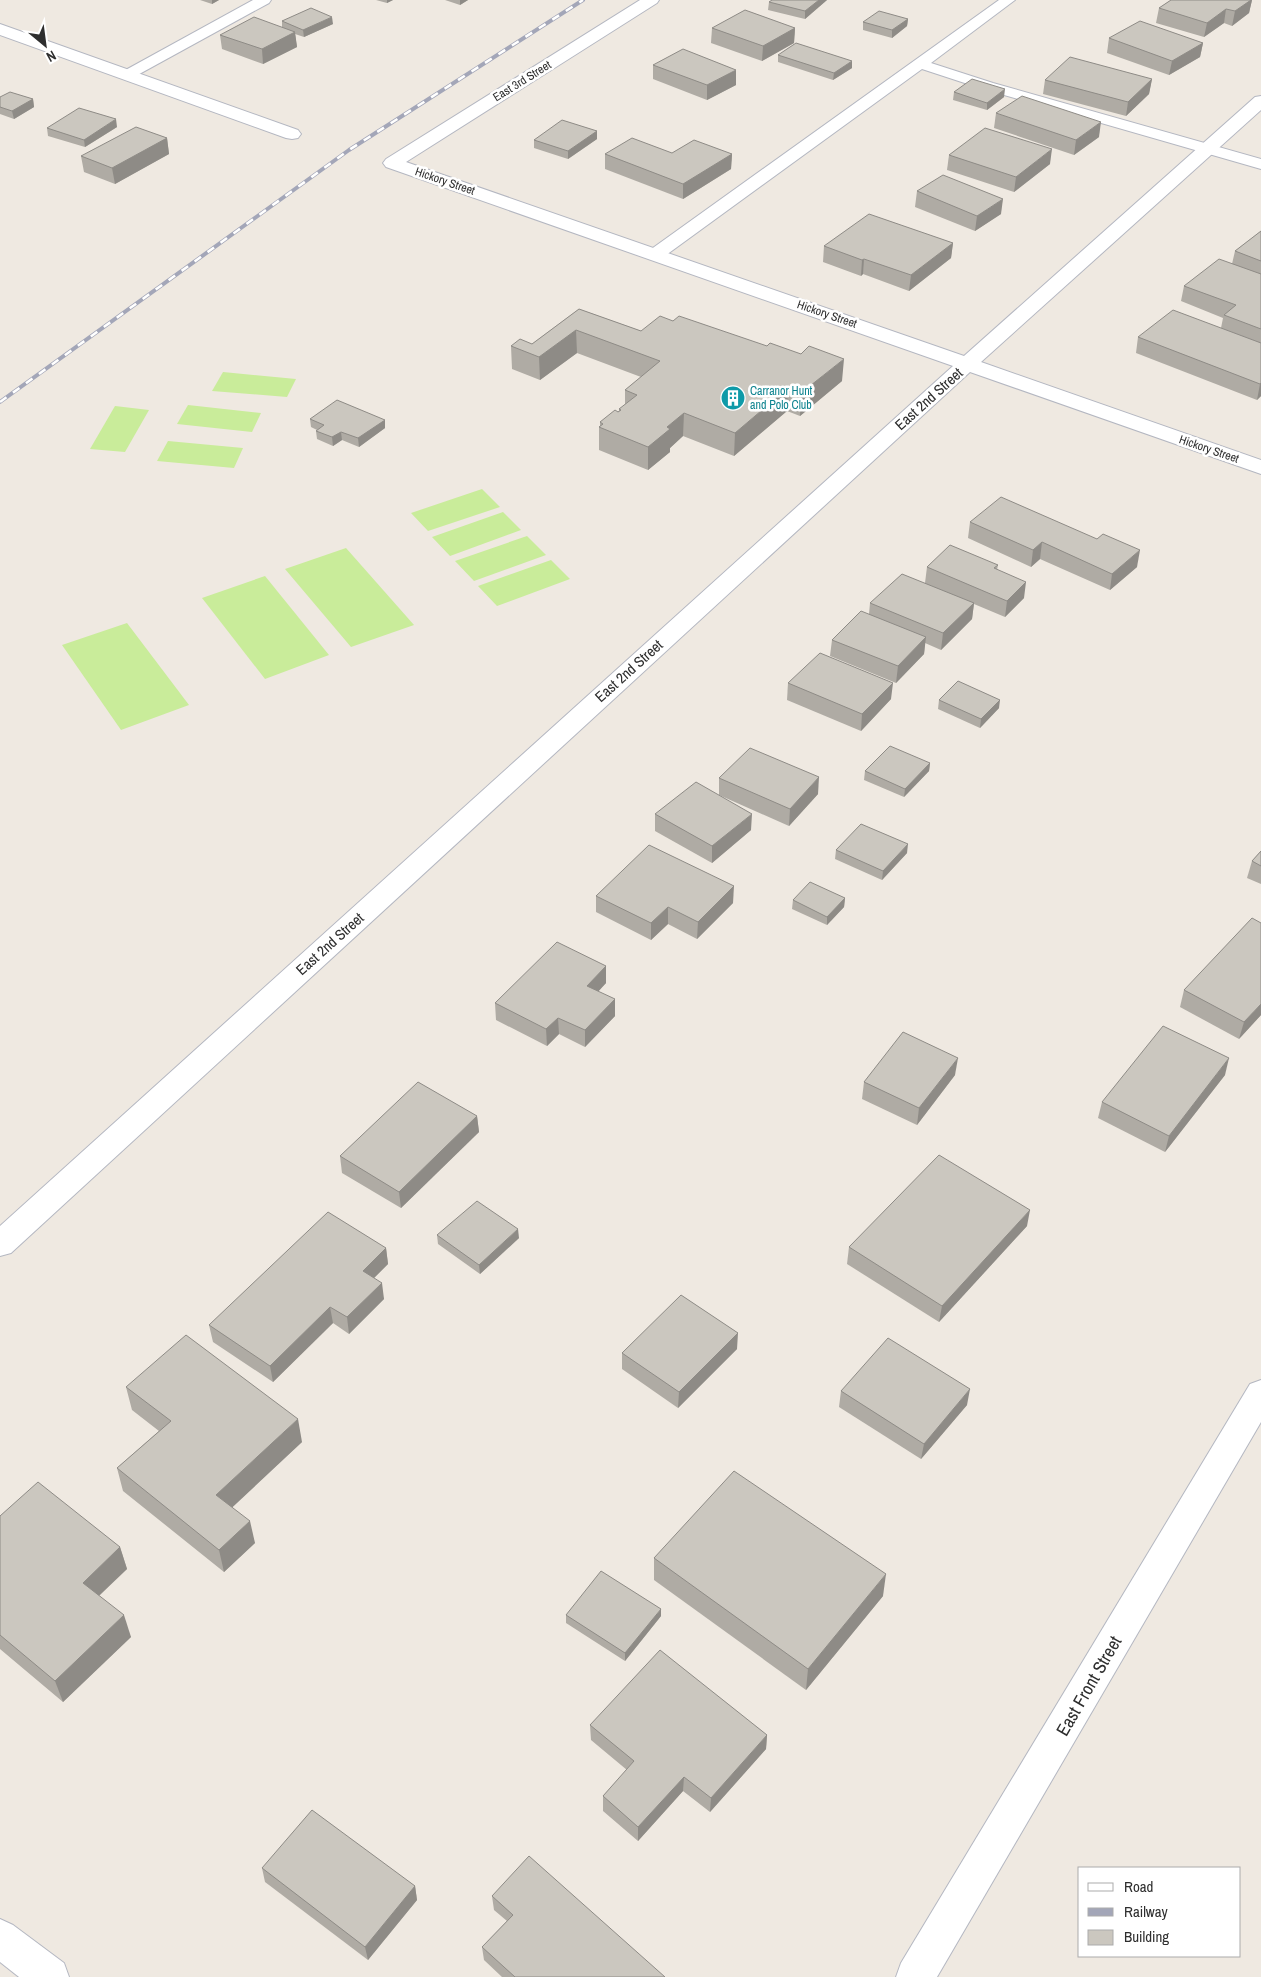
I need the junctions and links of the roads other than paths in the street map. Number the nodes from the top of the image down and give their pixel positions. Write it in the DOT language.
graph roads {
  1 [pos="264,0"];
  2 [pos="651,0"];
  3 [pos="1008,0"];
  4 [pos="0,29"];
  5 [pos="920,64"];
  6 [pos="127,74"];
  7 [pos="1261,101"];
  8 [pos="292,134"];
  9 [pos="1209,149"];
  10 [pos="392,163"];
  11 [pos="1261,164"];
  12 [pos="656,254"];
  13 [pos="968,363"];
  14 [pos="1261,467"];
  15 [pos="0,1244"];
  16 [pos="1261,1393"];
  17 [pos="0,1938"];
  18 [pos="50,1977"];
  19 [pos="915,1977"];
  1 -- 6 [label="lane"];
  2 -- 10 [label="street, East 3rd Street"];
  3 -- 5 [label="lane"];
  4 -- 6 [label="street"];
  5 -- 9 [label="lane"];
  5 -- 12 [label="lane"];
  6 -- 8 [label="street"];
  7 -- 9 [label="street, East 2nd Street"];
  9 -- 11 [label="lane"];
  9 -- 13 [label="street, East 2nd Street"];
  10 -- 12 [label="street, Hickory Street"];
  12 -- 13 [label="street, Hickory Street"];
  13 -- 14 [label="street, Hickory Street"];
  13 -- 15 [label="street, East 2nd Street"];
  16 -- 19 [label="street, East Front Street"];
  17 -- 18 [label="street"];
}
